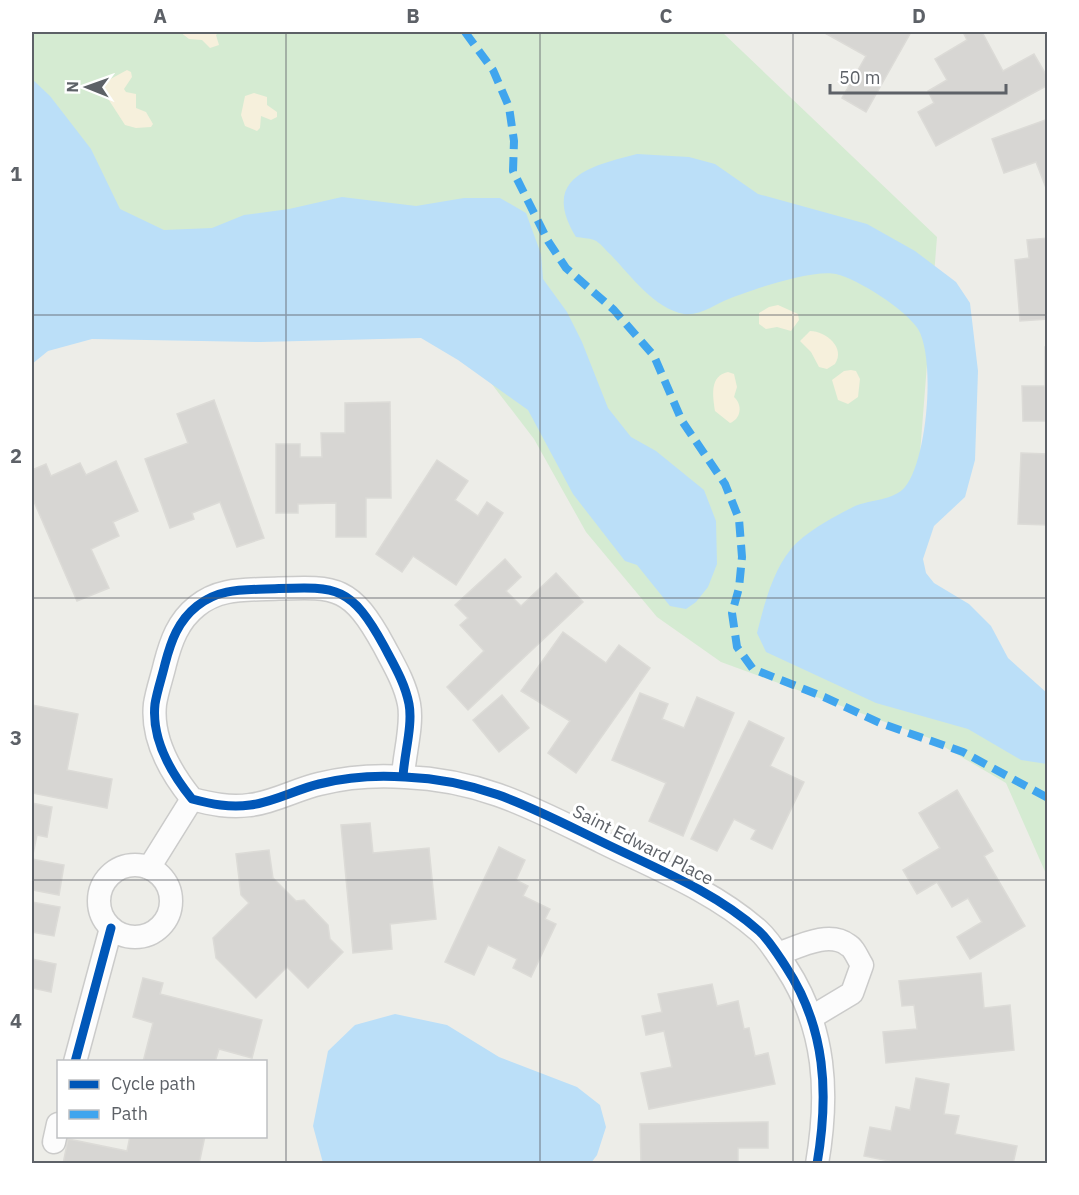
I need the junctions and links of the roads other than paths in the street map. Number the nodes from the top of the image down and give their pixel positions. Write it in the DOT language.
graph roads {
  1 [pos="403,777"];
  2 [pos="192,800"];
  3 [pos="149,868"];
  4 [pos="111,928"];
  5 [pos="778,954"];
  6 [pos="812,1017"];
  7 [pos="76,1060"];
  8 [pos="817,1164"];
  1 -- 2 [label="street, Saint Edward Place"];
  1 -- 2 [label="street"];
  1 -- 5 [label="street, Saint Edward Place"];
  2 -- 3 [label="street"];
  3 -- 4 [label="street"];
  3 -- 4 [label="street"];
  4 -- 7 [label="street"];
  5 -- 6 [label="street, Saint Edward Place"];
  5 -- 6 [label="street"];
  6 -- 8 [label="street, Saint Edward Place"];
}
